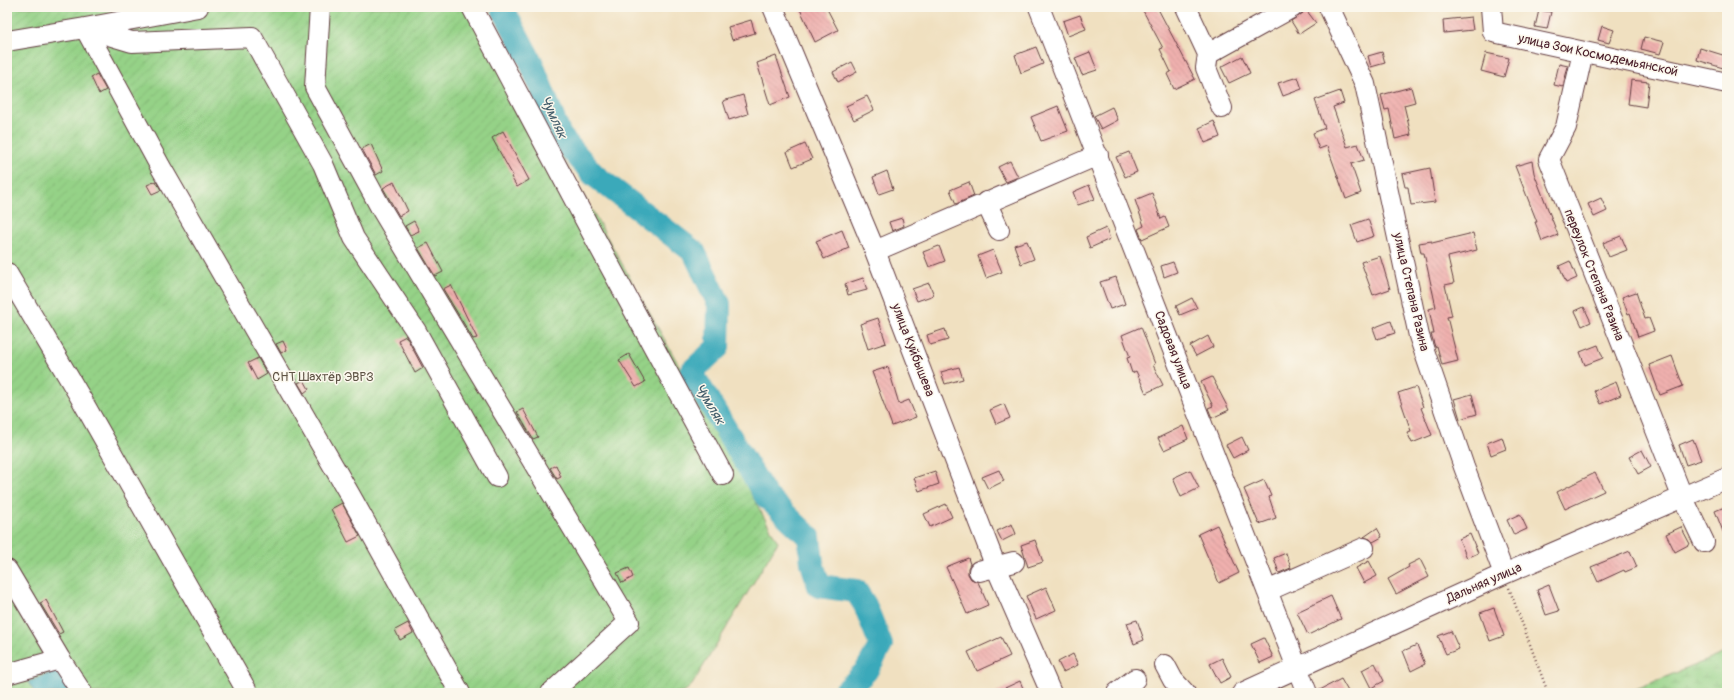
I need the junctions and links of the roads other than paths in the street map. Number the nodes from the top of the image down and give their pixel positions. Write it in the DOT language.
graph roads {
  1 [pos="198,7"];
  2 [pos="320,7"];
  3 [pos="472,7"];
  4 [pos="773,7"];
  5 [pos="1039,7"];
  6 [pos="1186,7"];
  7 [pos="1293,7"];
  8 [pos="1329,7"];
  9 [pos="1491,7"];
  10 [pos="85,28"];
  11 [pos="7,40"];
  12 [pos="1583,52"];
  13 [pos="1208,54"];
  14 [pos="1727,83"];
  15 [pos="1222,108"];
  16 [pos="1098,155"];
  17 [pos="986,202"];
  18 [pos="999,230"];
  19 [pos="875,251"];
  20 [pos="7,273"];
  21 [pos="723,475"];
  22 [pos="498,477"];
  23 [pos="1727,478"];
  24 [pos="1682,496"];
  25 [pos="1704,542"];
  26 [pos="1364,548"];
  27 [pos="7,570"];
  28 [pos="1504,574"];
  29 [pos="1267,591"];
  30 [pos="60,659"];
  31 [pos="1165,665"];
  32 [pos="1296,669"];
  33 [pos="7,674"];
  34 [pos="1135,679"];
  35 [pos="82,693"];
  36 [pos="248,693"];
  37 [pos="460,693"];
  38 [pos="551,693"];
  39 [pos="1051,693"];
  40 [pos="1117,693"];
  41 [pos="1185,693"];
  42 [pos="1242,693"];
  43 [pos="1307,693"];
  1 -- 10 [label="street"];
  2 -- 38 [label="street"];
  3 -- 21 [label="street"];
  4 -- 19 [label="street, улица Куйбышева"];
  5 -- 16 [label="street, Садовая улица"];
  6 -- 13 [label="street"];
  7 -- 13 [label="street"];
  8 -- 28 [label="street, улица Степана Разина"];
  9 -- 12 [label="street, улица Зои Космодемьянской"];
  10 -- 11 [label="street"];
  10 -- 22 [label="street"];
  10 -- 37 [label="street"];
  12 -- 14 [label="street, улица Зои Космодемьянской"];
  12 -- 24 [label="street, переулок Степана Разина"];
  13 -- 15 [label="street"];
  16 -- 17 [label="street"];
  16 -- 29 [label="street, Садовая улица"];
  17 -- 18 [label="street"];
  17 -- 19 [label="street"];
  19 -- 39 [label="street, улица Куйбышева"];
  20 -- 36 [label="street"];
  23 -- 24 [label="street, Дальняя улица"];
  24 -- 25 [label="street, переулок Степана Разина"];
  24 -- 28 [label="street, Дальняя улица"];
  26 -- 29 [label="street"];
  27 -- 30 [label="street"];
  28 -- 32 [label="street, Дальняя улица"];
  29 -- 32 [label="street, Садовая улица"];
  30 -- 33 [label="street"];
  30 -- 35 [label="street"];
  31 -- 41 [label="street"];
  32 -- 42 [label="street, Дальняя улица"];
  32 -- 43 [label="street, Садовая улица"];
  34 -- 40 [label="street"];
}
